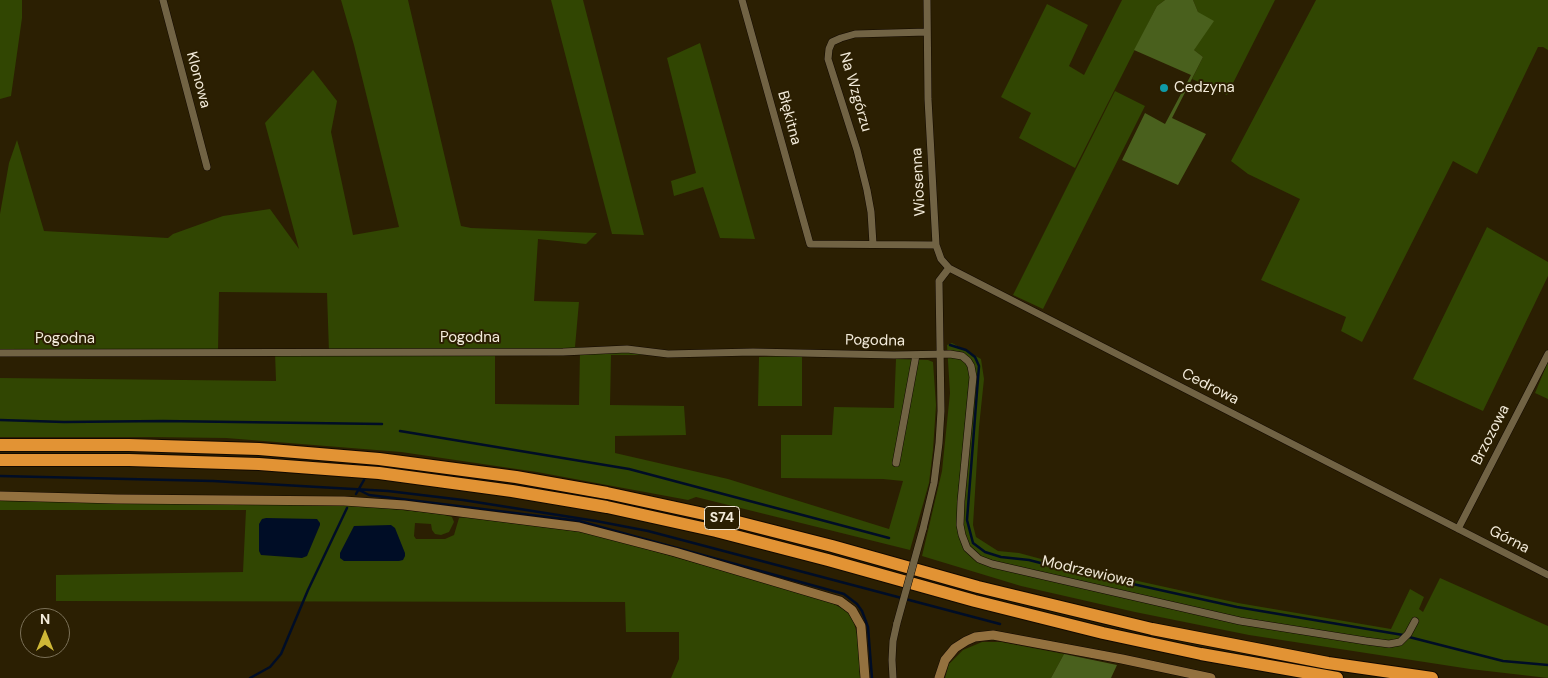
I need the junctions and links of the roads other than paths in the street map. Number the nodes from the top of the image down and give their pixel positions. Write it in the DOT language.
graph roads {
  1 [pos="163,0"];
  2 [pos="742,0"];
  3 [pos="927,0"];
  4 [pos="927,32"];
  5 [pos="207,167"];
  6 [pos="873,244"];
  7 [pos="936,245"];
  8 [pos="949,268"];
  9 [pos="0,353"];
  10 [pos="1548,354"];
  11 [pos="916,355"];
  12 [pos="939,355"];
  13 [pos="0,445"];
  14 [pos="0,460"];
  15 [pos="896,463"];
  16 [pos="0,496"];
  17 [pos="1458,530"];
  18 [pos="1548,576"];
  19 [pos="1415,621"];
  20 [pos="865,678"];
  21 [pos="893,678"];
  22 [pos="939,678"];
  23 [pos="1211,678"];
  24 [pos="1336,678"];
  25 [pos="1432,678"];
  1 -- 5 [label="street, Klonowa"];
  2 -- 6 [label="street, Błękitna"];
  3 -- 4 [label="street, Wiosenna"];
  4 -- 6 [label="street, Na Wzgórzu"];
  4 -- 7 [label="street, Wiosenna"];
  6 -- 7 [label="street"];
  7 -- 8 [label="street, Wiosenna"];
  8 -- 12 [label="street"];
  8 -- 17 [label="street, Cedrowa"];
  9 -- 11 [label="street, Pogodna"];
  10 -- 17 [label="street, Brzozowa"];
  11 -- 12 [label="street, Pogodna"];
  11 -- 15 [label="street"];
  12 -- 19 [label="street, Modrzewiowa"];
  12 -- 21 [label="street, bridge"];
  13 -- 25 [label="highway, S74"];
  14 -- 24 [label="highway, S74"];
  16 -- 20 [label="street"];
  17 -- 18 [label="street, Górna"];
  22 -- 23 [label="street"];
}
